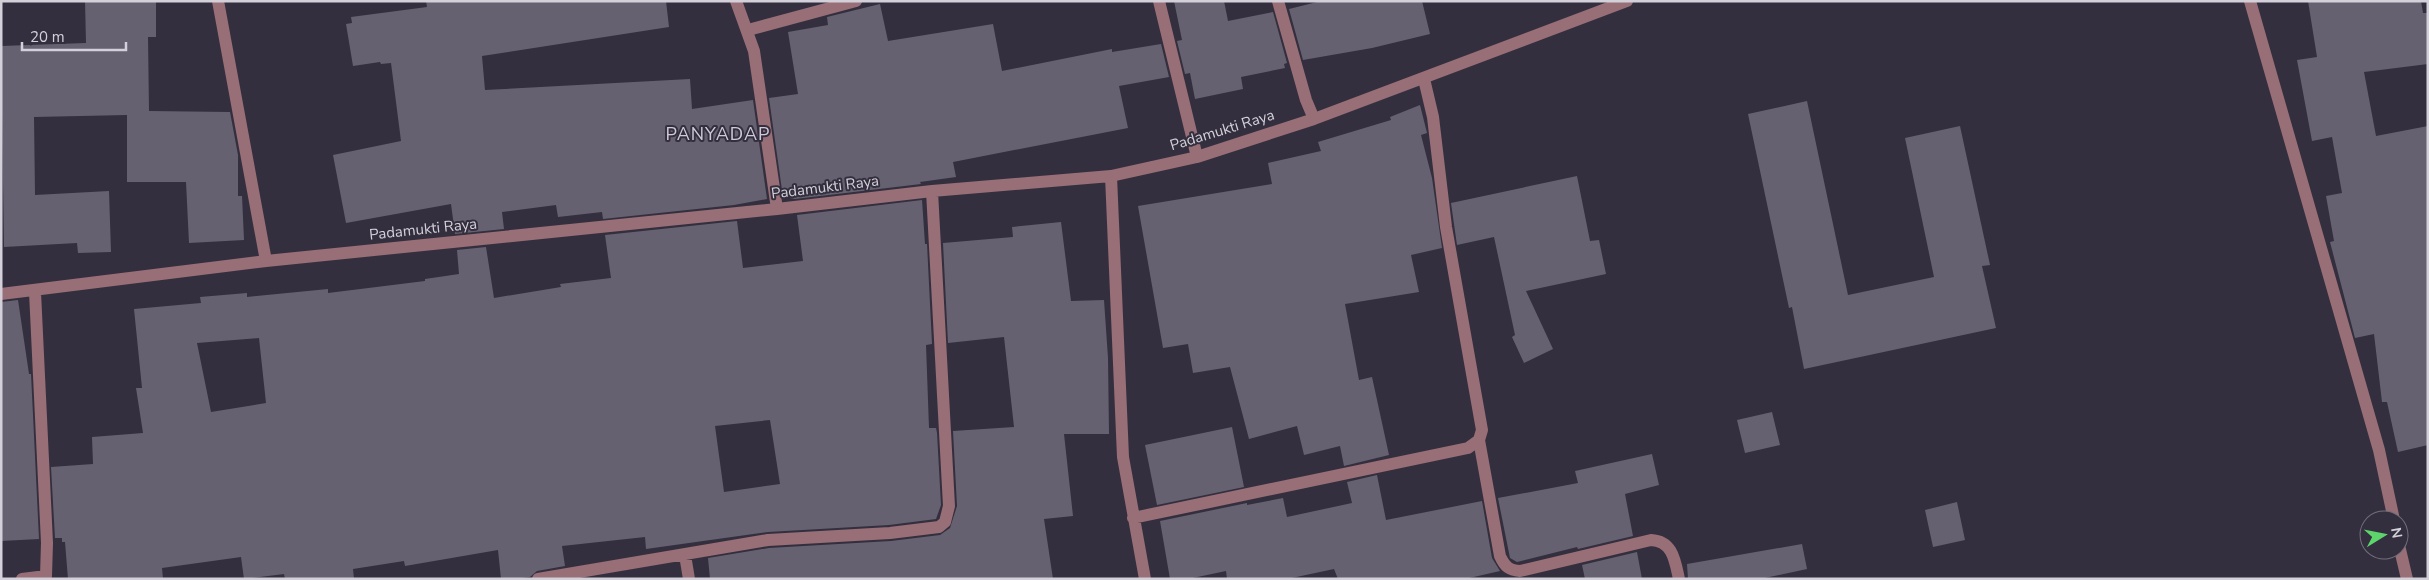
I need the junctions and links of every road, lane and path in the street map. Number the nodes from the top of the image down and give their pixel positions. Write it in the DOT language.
graph roads {
  1 [pos="218,1"];
  2 [pos="736,1"];
  3 [pos="856,1"];
  4 [pos="1159,1"];
  5 [pos="1278,1"];
  6 [pos="1627,1"];
  7 [pos="2250,1"];
  8 [pos="748,30"];
  9 [pos="1424,79"];
  10 [pos="1314,119"];
  11 [pos="1197,157"];
  12 [pos="1111,176"];
  13 [pos="932,192"];
  14 [pos="777,209"];
  15 [pos="266,261"];
  16 [pos="35,292"];
  17 [pos="1,294"];
  18 [pos="1479,440"];
  19 [pos="2392,510"];
  20 [pos="1133,518"];
  21 [pos="685,554"];
  22 [pos="2402,560"];
  23 [pos="46,578"];
  24 [pos="22,579"];
  25 [pos="538,579"];
  26 [pos="689,579"];
  27 [pos="1144,579"];
  28 [pos="1679,579"];
  29 [pos="2406,579"];
  1 -- 15 [label="street"];
  2 -- 8 [label="street"];
  3 -- 8 [label="street"];
  4 -- 11 [label="street"];
  5 -- 10 [label="street"];
  6 -- 9 [label="street, Padamukti Raya"];
  7 -- 19 [label="street"];
  8 -- 14 [label="street"];
  9 -- 10 [label="street, Padamukti Raya"];
  9 -- 18 [label="street"];
  10 -- 11 [label="street, Padamukti Raya"];
  11 -- 12 [label="street, Padamukti Raya"];
  12 -- 13 [label="street, Padamukti Raya"];
  12 -- 20 [label="street"];
  13 -- 14 [label="street, Padamukti Raya"];
  13 -- 21 [label="street"];
  14 -- 15 [label="street, Padamukti Raya"];
  15 -- 16 [label="street, Padamukti Raya"];
  16 -- 17 [label="street, Padamukti Raya"];
  16 -- 23 [label="street"];
  18 -- 20 [label="street"];
  18 -- 28 [label="street"];
  20 -- 27 [label="street"];
  21 -- 25 [label="street"];
  21 -- 26 [label="street"];
  22 -- 29 [label="street"];
  23 -- 24 [label="street"];
}
